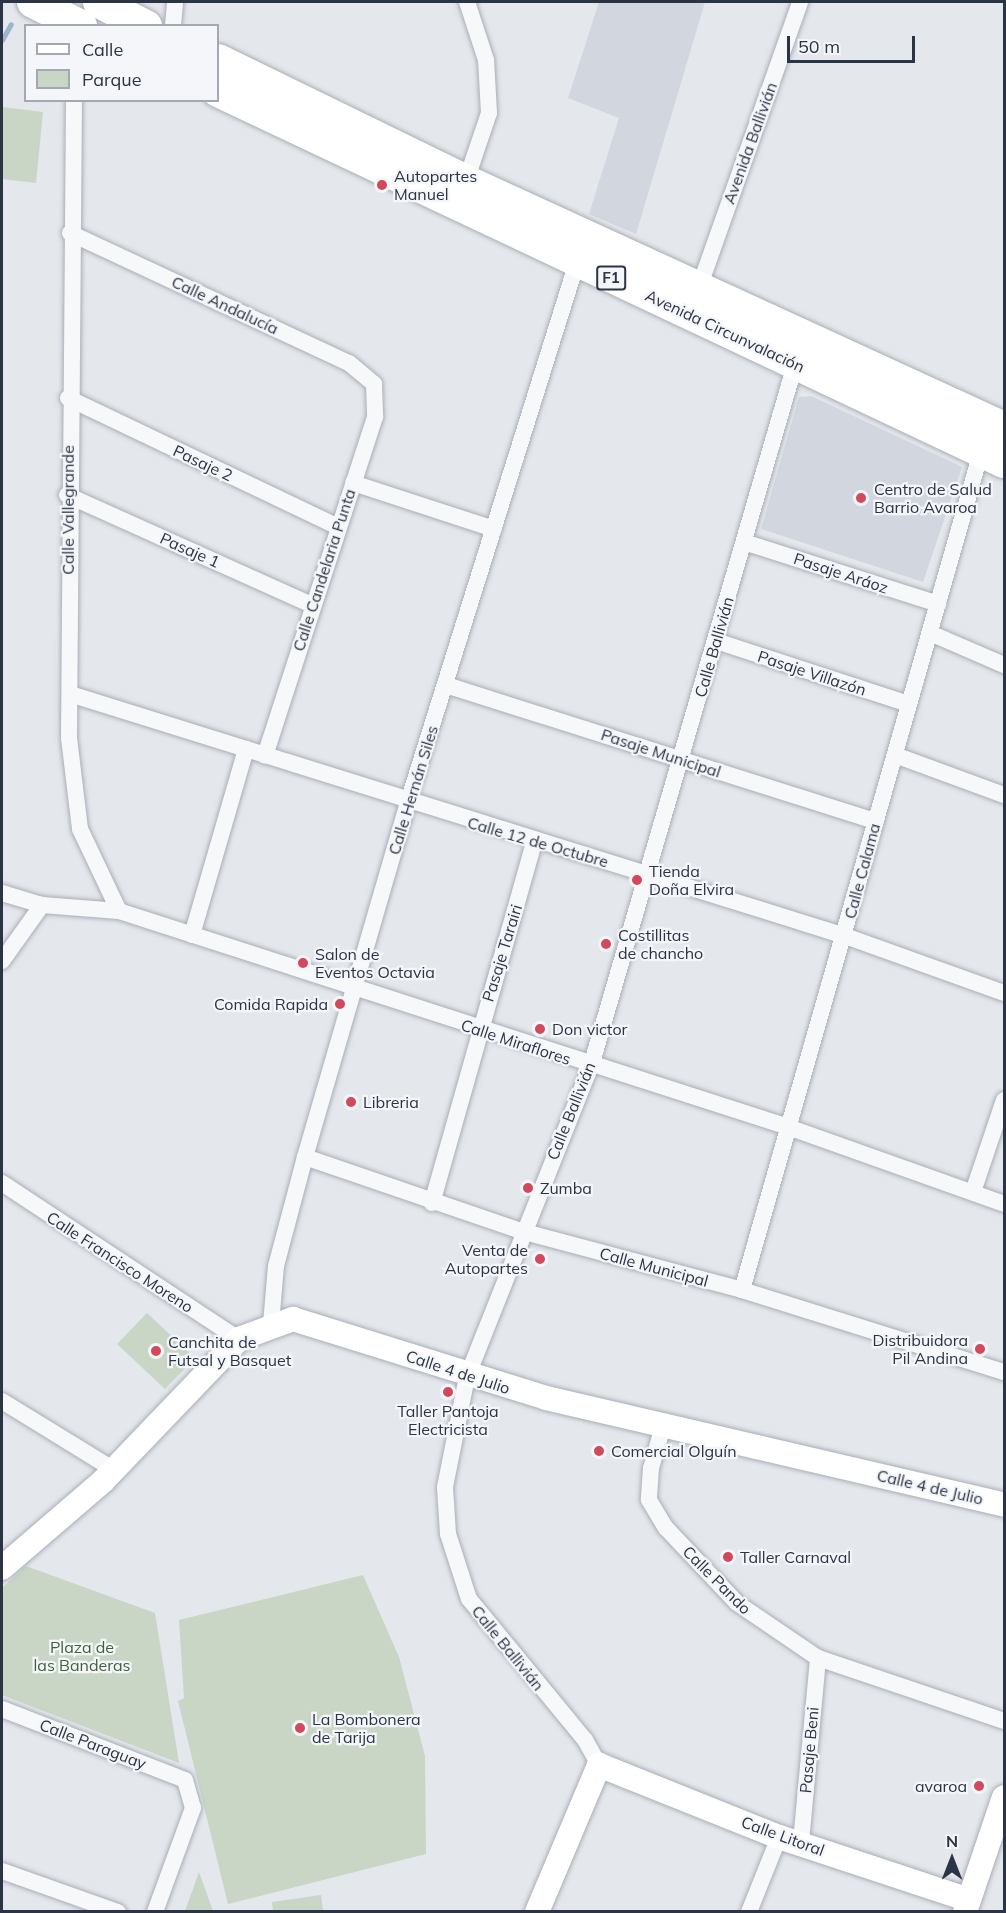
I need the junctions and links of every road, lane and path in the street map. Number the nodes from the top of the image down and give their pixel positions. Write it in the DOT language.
graph roads {
  1 [pos="99,2"];
  2 [pos="175,2"];
  3 [pos="467,2"];
  4 [pos="800,2"];
  5 [pos="39,4"];
  6 [pos="77,24"];
  7 [pos="142,24"];
  8 [pos="173,24"];
  9 [pos="219,60"];
  10 [pos="219,91"];
  11 [pos="74,102"];
  12 [pos="466,182"];
  13 [pos="70,233"];
  14 [pos="577,262"];
  15 [pos="700,285"];
  16 [pos="799,349"];
  17 [pos="374,384"];
  18 [pos="68,398"];
  19 [pos="1005,428"];
  20 [pos="993,457"];
  21 [pos="353,483"];
  22 [pos="67,495"];
  23 [pos="338,527"];
  24 [pos="494,529"];
  25 [pos="744,542"];
  26 [pos="938,604"];
  27 [pos="312,605"];
  28 [pos="930,633"];
  29 [pos="716,641"];
  30 [pos="1005,665"];
  31 [pos="446,685"];
  32 [pos="70,694"];
  33 [pos="909,704"];
  34 [pos="246,749"];
  35 [pos="895,755"];
  36 [pos="265,756"];
  37 [pos="681,760"];
  38 [pos="1005,795"];
  39 [pos="408,802"];
  40 [pos="876,821"];
  41 [pos="534,842"];
  42 [pos="649,874"];
  43 [pos="2,893"];
  44 [pos="42,905"];
  45 [pos="119,910"];
  46 [pos="192,935"];
  47 [pos="845,936"];
  48 [pos="2,961"];
  49 [pos="356,989"];
  50 [pos="1005,993"];
  51 [pos="478,1031"];
  52 [pos="591,1066"];
  53 [pos="1005,1100"];
  54 [pos="788,1127"];
  55 [pos="305,1157"];
  56 [pos="2,1184"];
  57 [pos="973,1192"];
  58 [pos="432,1203"];
  59 [pos="1005,1204"];
  60 [pos="521,1231"];
  61 [pos="742,1290"];
  62 [pos="272,1324"];
  63 [pos="239,1339"];
  64 [pos="1005,1372"];
  65 [pos="467,1377"];
  66 [pos="2,1401"];
  67 [pos="663,1426"];
  68 [pos="114,1470"];
  69 [pos="1005,1504"];
  70 [pos="2,1568"];
  71 [pos="818,1658"];
  72 [pos="2,1709"];
  73 [pos="1005,1721"];
  74 [pos="599,1765"];
  75 [pos="1004,1802"];
  76 [pos="790,1839"];
  77 [pos="2,1871"];
  78 [pos="967,1906"];
  79 [pos="118,1911"];
  80 [pos="155,1911"];
  81 [pos="537,1911"];
  82 [pos="749,1911"];
  1 -- 7 [label="highway"];
  2 -- 8 [label="street"];
  3 -- 12 [label="street"];
  4 -- 15 [label="street, Avenida Ballivián"];
  5 -- 6 [label="highway"];
  9 -- 12 [label="highway, Avenida Circunvalación / F1"];
  10 -- 14 [label="highway, Avenida Circunvalación / F1"];
  11 -- 13 [label="street, Calle Vallegrande"];
  12 -- 15 [label="highway, Avenida Circunvalación / F1"];
  13 -- 17 [label="street, Calle Andalucía"];
  13 -- 18 [label="street, Calle Vallegrande"];
  14 -- 16 [label="highway, Avenida Circunvalación / F1"];
  14 -- 24 [label="street, Calle Hernán Siles"];
  15 -- 16 [label="highway, Avenida Circunvalación / F1"];
  16 -- 19 [label="highway, Avenida Circunvalación / F1"];
  16 -- 20 [label="highway, Avenida Circunvalación / F1"];
  16 -- 25 [label="street, Calle Ballivián"];
  17 -- 21 [label="street, Calle Candelaria Punta"];
  18 -- 22 [label="street, Calle Vallegrande"];
  18 -- 23 [label="street, Pasaje 2"];
  20 -- 26 [label="street, Calle Calama"];
  21 -- 23 [label="street, Calle Candelaria Punta"];
  21 -- 24 [label="street"];
  22 -- 27 [label="street, Pasaje 1"];
  22 -- 32 [label="street, Calle Vallegrande"];
  23 -- 27 [label="street, Calle Candelaria Punta"];
  24 -- 31 [label="street, Calle Hernán Siles"];
  25 -- 26 [label="street, Pasaje Aráoz"];
  25 -- 29 [label="street, Calle Ballivián"];
  26 -- 28 [label="street, Calle Calama"];
  27 -- 36 [label="street, Calle Candelaria Punta"];
  28 -- 30 [label="street"];
  28 -- 33 [label="street, Calle Calama"];
  29 -- 33 [label="street, Pasaje Villazón"];
  29 -- 37 [label="street, Calle Ballivián"];
  31 -- 37 [label="street, Pasaje Municipal"];
  31 -- 39 [label="street, Calle Hernán Siles"];
  32 -- 34 [label="street, Calle 12 de Octubre"];
  32 -- 45 [label="street, Calle Vallegrande"];
  33 -- 35 [label="street, Calle Calama"];
  34 -- 36 [label="street, Calle 12 de Octubre"];
  34 -- 46 [label="street"];
  35 -- 38 [label="street"];
  35 -- 40 [label="street, Calle Calama"];
  36 -- 39 [label="street, Calle 12 de Octubre"];
  37 -- 40 [label="street, Pasaje Municipal"];
  37 -- 42 [label="street, Calle Ballivián"];
  39 -- 41 [label="street, Calle 12 de Octubre"];
  39 -- 49 [label="street, Calle Hernán Siles"];
  40 -- 47 [label="street, Calle Calama"];
  41 -- 42 [label="street, Calle 12 de Octubre"];
  41 -- 51 [label="street, Pasaje Tarairi"];
  42 -- 47 [label="street, Calle 12 de Octubre"];
  42 -- 52 [label="street, Calle Ballivián"];
  43 -- 44 [label="street, Calle Miraflores"];
  44 -- 45 [label="street, Calle Miraflores"];
  44 -- 48 [label="street"];
  45 -- 46 [label="street, Calle Miraflores"];
  46 -- 49 [label="street, Calle Miraflores"];
  47 -- 50 [label="street, Calle 12 de Octubre"];
  47 -- 54 [label="street, Calle Calama"];
  49 -- 51 [label="street, Calle Miraflores"];
  49 -- 55 [label="street, Calle Hernán Siles"];
  51 -- 52 [label="street, Calle Miraflores"];
  51 -- 58 [label="street, Pasaje Tarairi"];
  52 -- 54 [label="street, Calle Miraflores"];
  52 -- 60 [label="street, Calle Ballivián"];
  53 -- 57 [label="street"];
  54 -- 57 [label="street, Calle Miraflores"];
  54 -- 61 [label="street, Calle Calama"];
  55 -- 58 [label="street, Calle Municipal"];
  55 -- 62 [label="street, Calle Hernán Siles"];
  56 -- 63 [label="street, Calle Francisco Moreno"];
  57 -- 59 [label="street, Calle Miraflores"];
  58 -- 60 [label="street, Calle Municipal"];
  60 -- 61 [label="street, Calle Municipal"];
  60 -- 65 [label="street, Calle Ballivián"];
  61 -- 64 [label="street, Calle Municipal"];
  62 -- 63 [label="street, Calle 4 de Julio"];
  62 -- 65 [label="street, Calle 4 de Julio"];
  63 -- 68 [label="street, Calle 4 de Julio"];
  65 -- 67 [label="street, Calle 4 de Julio"];
  65 -- 74 [label="street, Calle Ballivián"];
  66 -- 68 [label="street"];
  67 -- 69 [label="street, Calle 4 de Julio"];
  67 -- 71 [label="street, Calle Pando"];
  68 -- 70 [label="street, Calle 4 de Julio"];
  71 -- 73 [label="street, Calle Pando"];
  71 -- 76 [label="street, Pasaje Beni"];
  72 -- 80 [label="street, Calle Paraguay"];
  74 -- 76 [label="street, Calle Litoral"];
  74 -- 81 [label="street"];
  75 -- 78 [label="street"];
  76 -- 78 [label="street, Calle Litoral"];
  76 -- 82 [label="street, Pasaje Beni"];
  77 -- 79 [label="street"];
}
